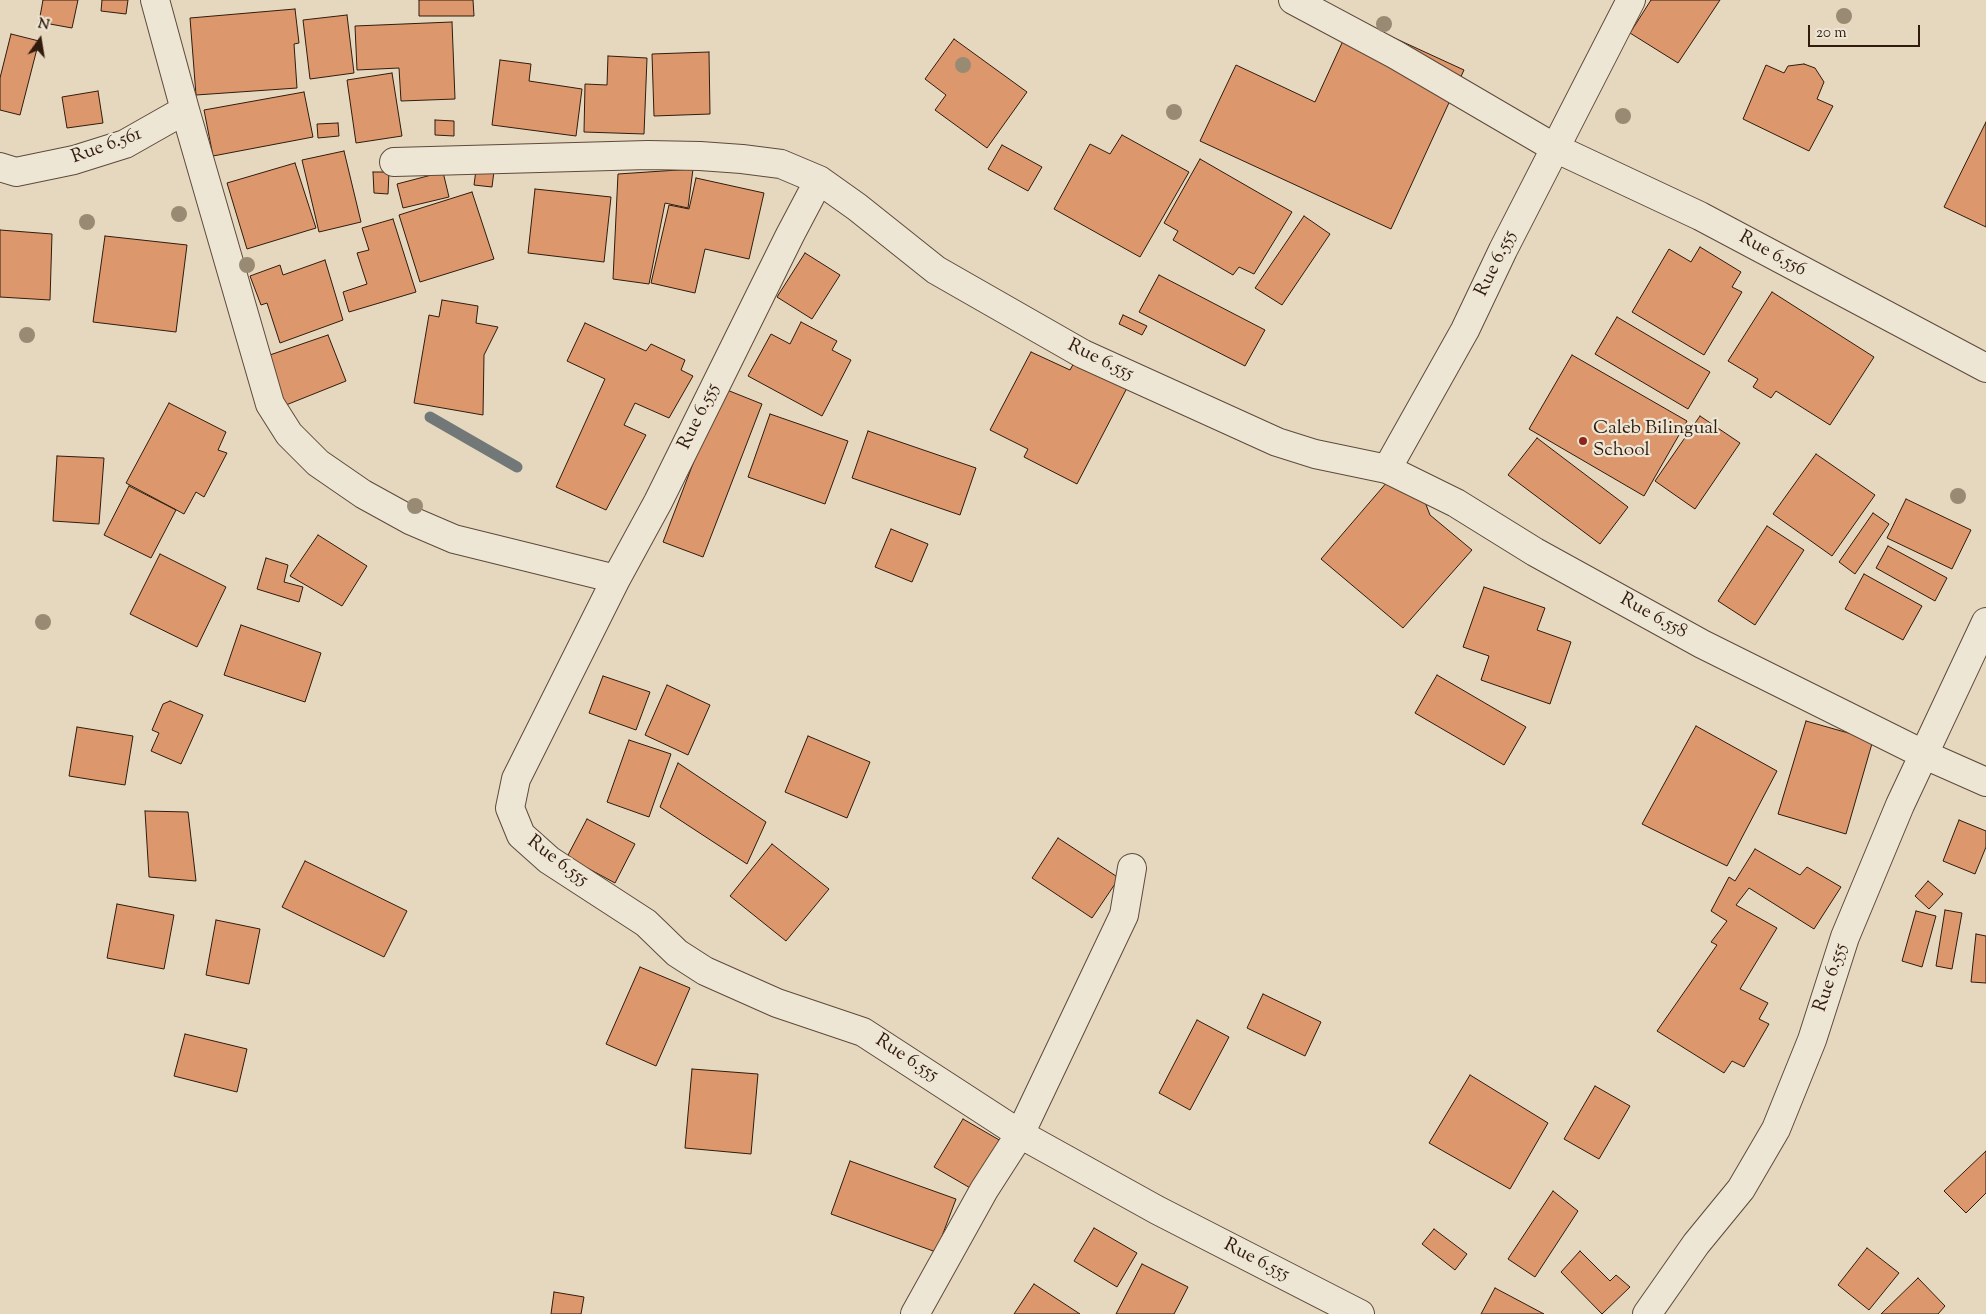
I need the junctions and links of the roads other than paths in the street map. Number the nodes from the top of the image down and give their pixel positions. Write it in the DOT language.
graph roads {
  1 [pos="155,0"];
  2 [pos="1293,0"];
  3 [pos="1630,0"];
  4 [pos="185,110"];
  5 [pos="1555,148"];
  6 [pos="394,162"];
  7 [pos="0,167"];
  8 [pos="819,180"];
  9 [pos="1986,368"];
  10 [pos="1387,469"];
  11 [pos="616,579"];
  12 [pos="1986,622"];
  13 [pos="1926,754"];
  14 [pos="1986,782"];
  15 [pos="1132,868"];
  16 [pos="1020,1134"];
  17 [pos="915,1314"];
  18 [pos="1360,1314"];
  19 [pos="1647,1314"];
  1 -- 4 [label="street"];
  2 -- 5 [label="street, Rue 6.556"];
  3 -- 5 [label="street, Rue 6.555"];
  4 -- 7 [label="street, Rue 6.561"];
  4 -- 11 [label="street"];
  5 -- 9 [label="street, Rue 6.556"];
  5 -- 10 [label="street, Rue 6.555"];
  6 -- 8 [label="street"];
  8 -- 10 [label="street, Rue 6.555"];
  8 -- 11 [label="street, Rue 6.555"];
  10 -- 13 [label="street, Rue 6.558"];
  11 -- 16 [label="street, Rue 6.555"];
  12 -- 13 [label="street, Rue 6.555"];
  13 -- 14 [label="street, Rue 6.558"];
  13 -- 19 [label="street, Rue 6.555"];
  15 -- 16 [label="street"];
  16 -- 17 [label="street"];
  16 -- 18 [label="street, Rue 6.555"];
}
